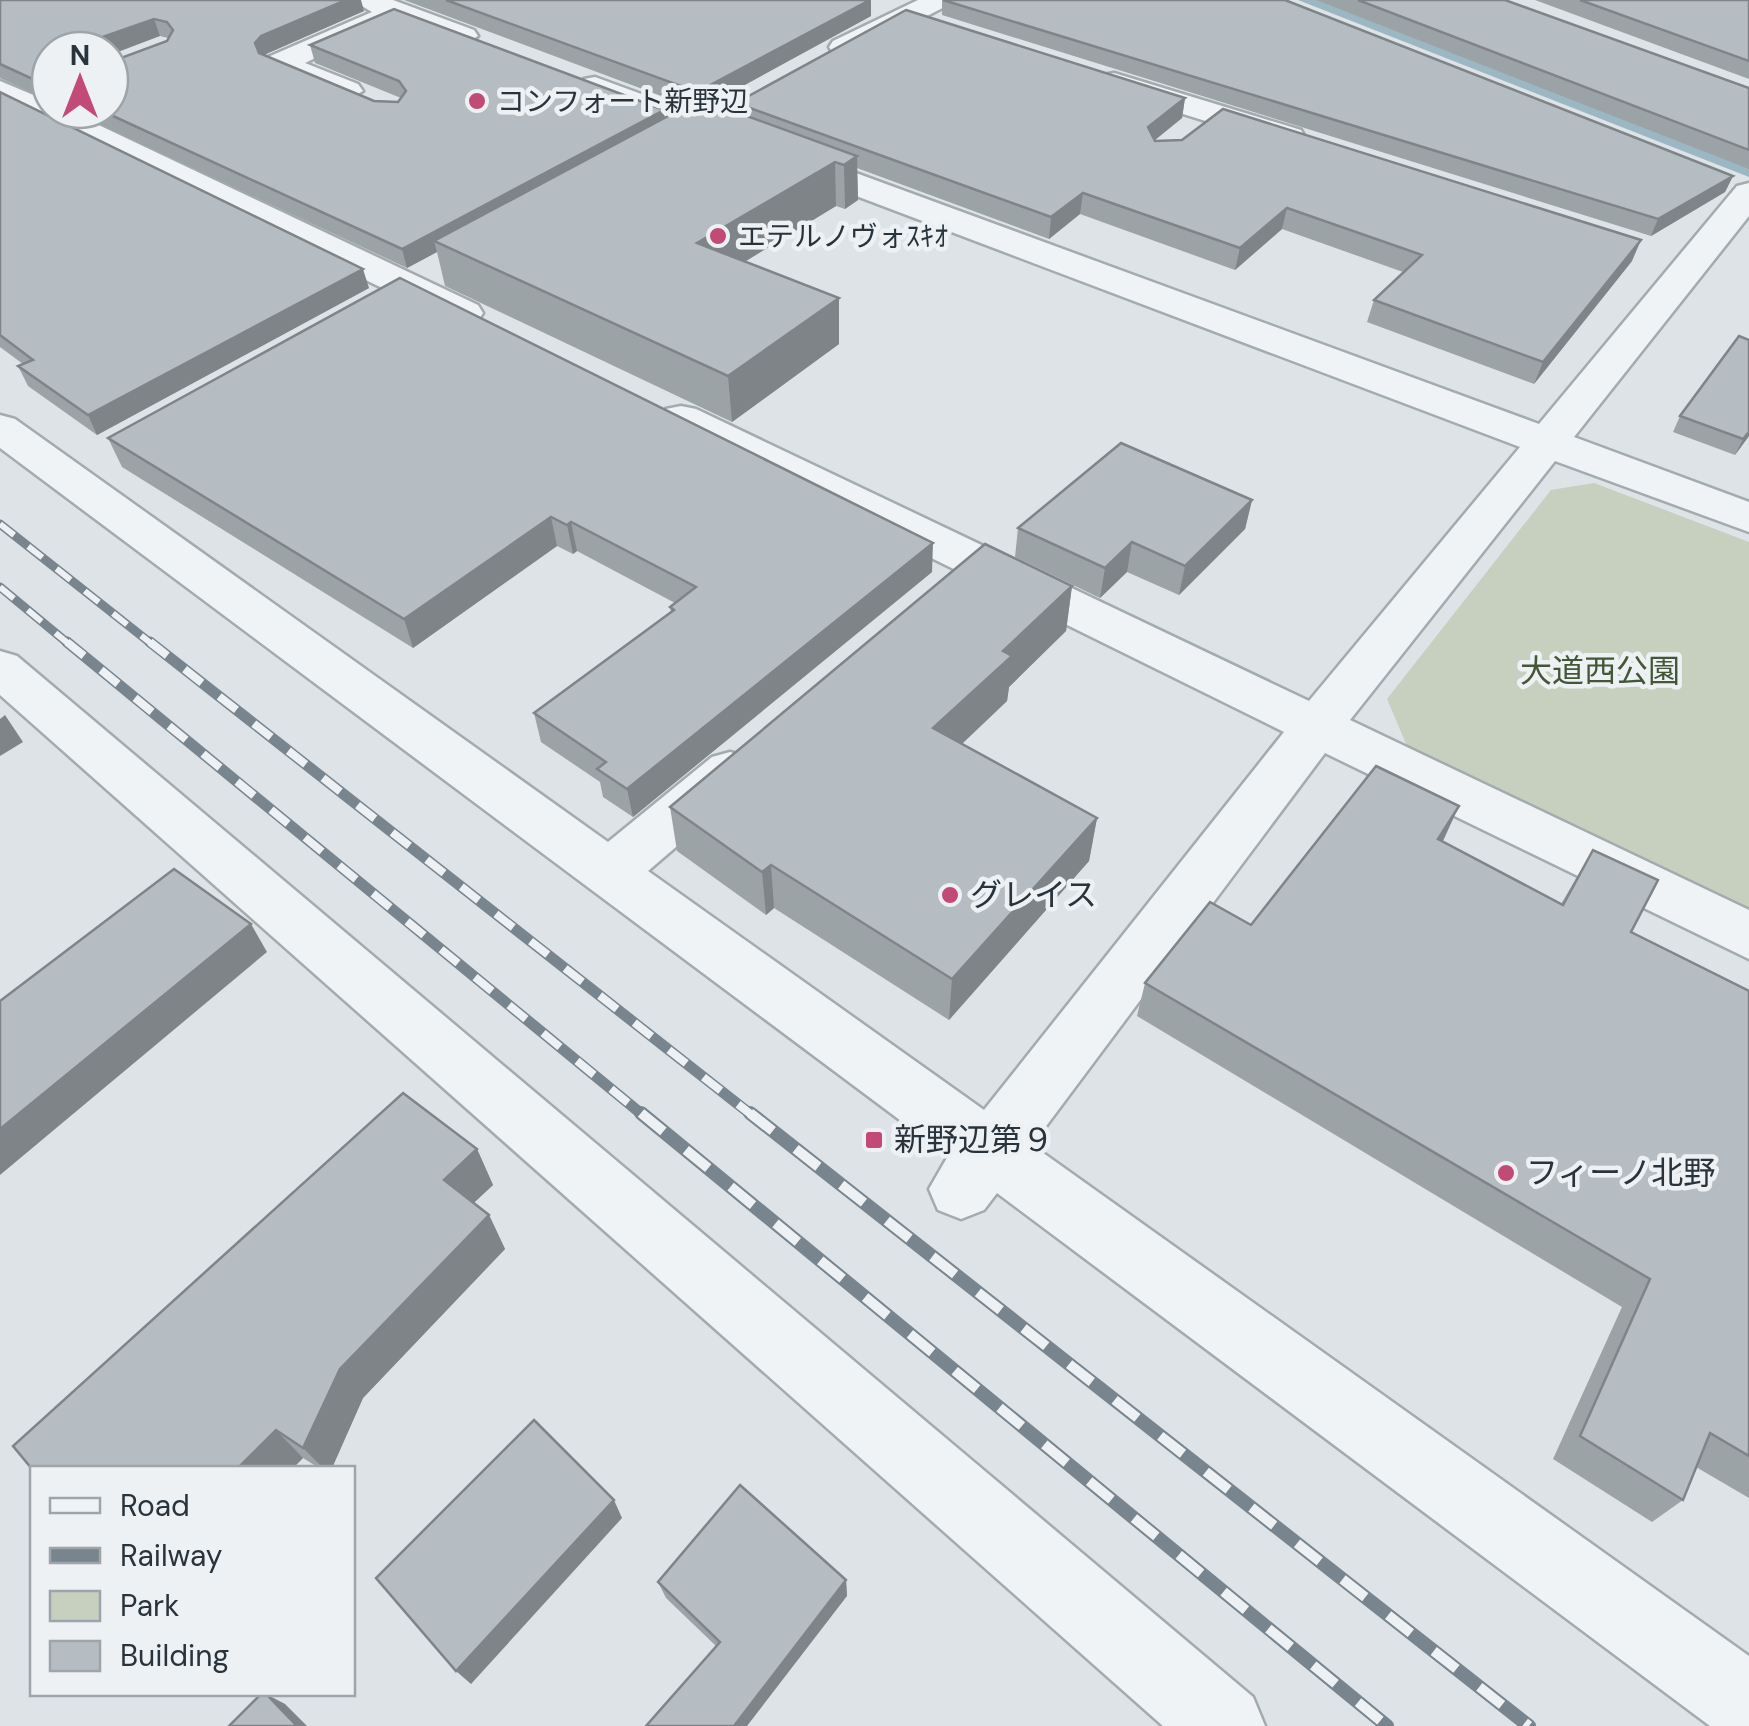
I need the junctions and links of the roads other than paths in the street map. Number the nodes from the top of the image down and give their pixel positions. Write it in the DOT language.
graph roads {
  1 [pos="381,6"];
  2 [pos="951,16"];
  3 [pos="504,52"];
  4 [pos="818,61"];
  5 [pos="557,72"];
  6 [pos="1086,74"];
  7 [pos="25,95"];
  8 [pos="375,102"];
  9 [pos="734,107"];
  10 [pos="1215,114"];
  11 [pos="700,125"];
  12 [pos="1177,142"];
  13 [pos="665,144"];
  14 [pos="1328,150"];
  15 [pos="1743,185"];
  16 [pos="495,329"];
  17 [pos="639,398"];
  18 [pos="0,428"];
  19 [pos="1546,441"];
  20 [pos="1749,518"];
  21 [pos="979,562"];
  22 [pos="935,600"];
  23 [pos="0,668"];
  24 [pos="1318,725"];
  25 [pos="772,736"];
  26 [pos="610,872"];
  27 [pos="1749,936"];
  28 [pos="975,1172"];
  29 [pos="1749,1705"];
  30 [pos="1224,1726"];
  1 -- 3 [label="street"];
  1 -- 8 [label="street"];
  2 -- 4 [label="street"];
  5 -- 11 [label="street"];
  6 -- 10 [label="street"];
  7 -- 16 [label="street"];
  9 -- 11 [label="street"];
  10 -- 12 [label="street"];
  10 -- 14 [label="street"];
  11 -- 13 [label="street"];
  11 -- 19 [label="street"];
  15 -- 19 [label="street"];
  17 -- 21 [label="street"];
  18 -- 26 [label="street"];
  19 -- 20 [label="street"];
  19 -- 24 [label="street"];
  21 -- 22 [label="street"];
  21 -- 24 [label="street"];
  23 -- 30 [label="street"];
  24 -- 27 [label="street"];
  24 -- 28 [label="street"];
  25 -- 26 [label="street"];
  26 -- 28 [label="street"];
  28 -- 29 [label="street"];
}
